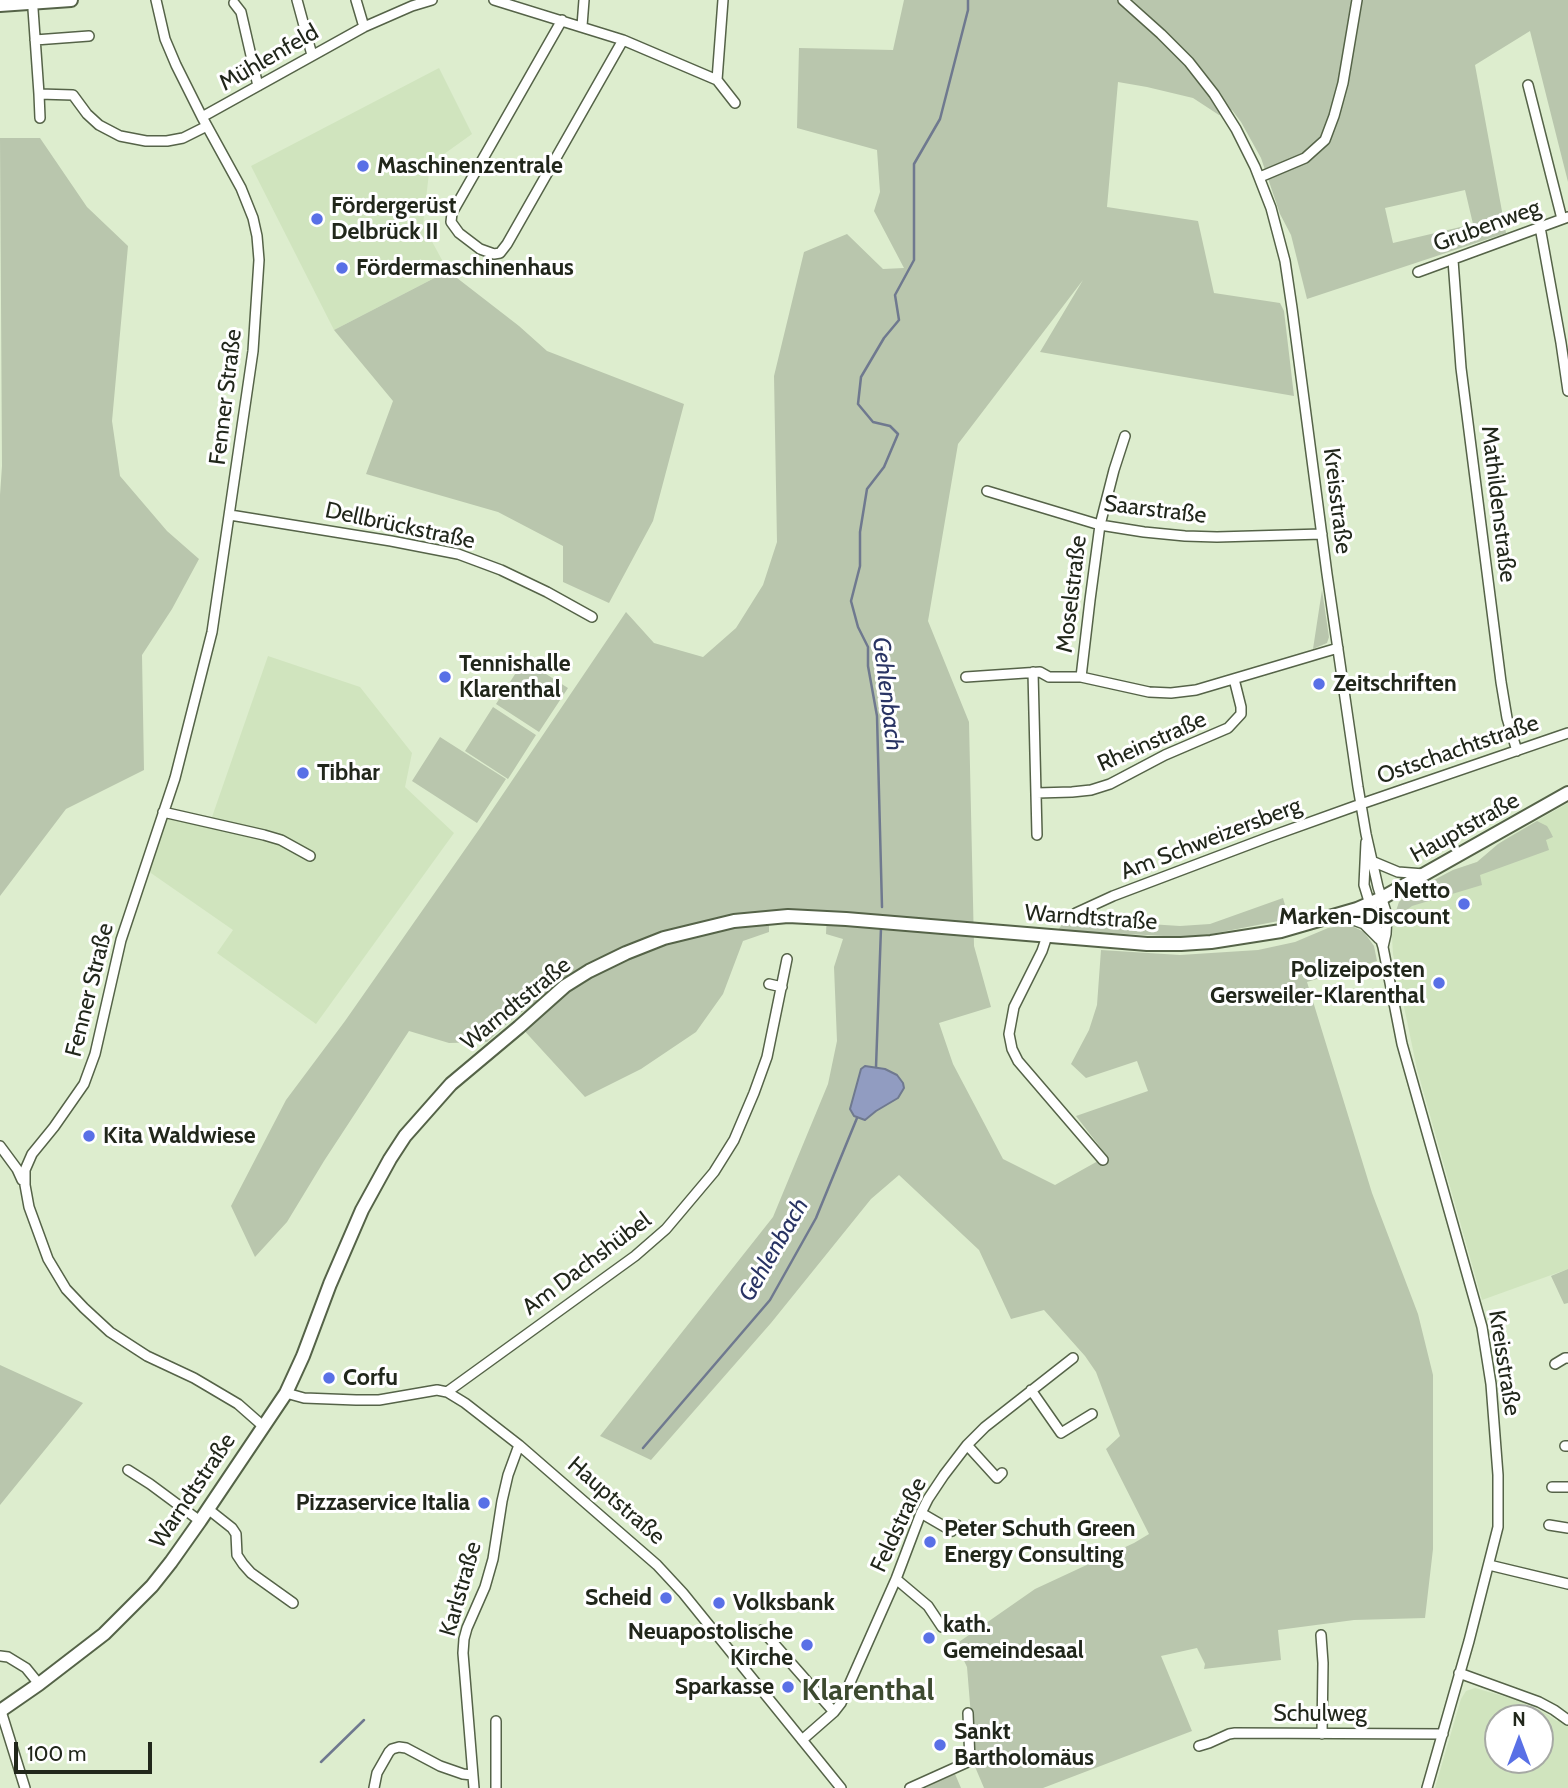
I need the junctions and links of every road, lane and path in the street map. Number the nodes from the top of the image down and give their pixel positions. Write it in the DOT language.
graph roads {
  1 [pos="71,0"];
  2 [pos="156,0"];
  3 [pos="297,0"];
  4 [pos="356,0"];
  5 [pos="432,0"];
  6 [pos="494,0"];
  7 [pos="584,0"];
  8 [pos="723,0"];
  9 [pos="1123,0"];
  10 [pos="1357,0"];
  11 [pos="234,3"];
  12 [pos="520,4"];
  13 [pos="0,5"];
  14 [pos="33,9"];
  15 [pos="562,20"];
  16 [pos="582,26"];
  17 [pos="364,27"];
  18 [pos="89,36"];
  19 [pos="35,40"];
  20 [pos="623,40"];
  21 [pos="312,55"];
  22 [pos="717,80"];
  23 [pos="1528,85"];
  24 [pos="258,86"];
  25 [pos="39,94"];
  26 [pos="735,103"];
  27 [pos="202,117"];
  28 [pos="40,118"];
  29 [pos="207,127"];
  30 [pos="1260,177"];
  31 [pos="1565,218"];
  32 [pos="1540,227"];
  33 [pos="1453,260"];
  34 [pos="1418,272"];
  35 [pos="1568,391"];
  36 [pos="1125,436"];
  37 [pos="987,491"];
  38 [pos="230,515"];
  39 [pos="1100,525"];
  40 [pos="1322,534"];
  41 [pos="592,617"];
  42 [pos="1338,648"];
  43 [pos="1033,673"];
  44 [pos="965,677"];
  45 [pos="1081,677"];
  46 [pos="1234,679"];
  47 [pos="1568,733"];
  48 [pos="1517,751"];
  49 [pos="1037,793"];
  50 [pos="1568,793"];
  51 [pos="1361,804"];
  52 [pos="163,812"];
  53 [pos="1366,834"];
  54 [pos="1037,835"];
  55 [pos="310,856"];
  56 [pos="1374,862"];
  57 [pos="1426,874"];
  58 [pos="1376,901"];
  59 [pos="1076,914"];
  60 [pos="1336,916"];
  61 [pos="1047,936"];
  62 [pos="1382,945"];
  63 [pos="787,959"];
  64 [pos="769,984"];
  65 [pos="782,987"];
  66 [pos="0,1146"];
  67 [pos="1103,1160"];
  68 [pos="24,1185"];
  69 [pos="1568,1357"];
  70 [pos="1073,1358"];
  71 [pos="1555,1364"];
  72 [pos="1031,1390"];
  73 [pos="447,1392"];
  74 [pos="286,1393"];
  75 [pos="1092,1413"];
  76 [pos="263,1426"];
  77 [pos="519,1444"];
  78 [pos="967,1446"];
  79 [pos="128,1471"];
  80 [pos="1002,1473"];
  81 [pos="1552,1487"];
  82 [pos="1568,1487"];
  83 [pos="208,1509"];
  84 [pos="921,1513"];
  85 [pos="200,1521"];
  86 [pos="957,1525"];
  87 [pos="1549,1525"];
  88 [pos="1568,1528"];
  89 [pos="1489,1565"];
  90 [pos="896,1579"];
  91 [pos="1568,1584"];
  92 [pos="293,1603"];
  93 [pos="943,1627"];
  94 [pos="762,1630"];
  95 [pos="1321,1635"];
  96 [pos="0,1656"];
  97 [pos="1459,1673"];
  98 [pos="38,1684"];
  99 [pos="0,1711"];
  100 [pos="834,1712"];
  101 [pos="968,1713"];
  102 [pos="1568,1720"];
  103 [pos="496,1721"];
  104 [pos="1322,1734"];
  105 [pos="1443,1734"];
  106 [pos="802,1740"];
  107 [pos="1199,1746"];
  108 [pos="472,1774"];
  109 [pos="25,1788"];
  110 [pos="374,1788"];
  111 [pos="474,1788"];
  112 [pos="496,1788"];
  113 [pos="841,1788"];
  114 [pos="910,1788"];
  115 [pos="1427,1788"];
  1 -- 13 [label="main road"];
  2 -- 27 [label="street, Fenner Straße"];
  3 -- 21 [label="street"];
  4 -- 17 [label="street"];
  5 -- 17 [label="street, Mühlenfeld"];
  6 -- 12 [label="street"];
  7 -- 16 [label="street"];
  8 -- 22 [label="street"];
  9 -- 30 [label="street, Kreisstraße"];
  10 -- 30 [label="street"];
  11 -- 24 [label="street"];
  12 -- 15 [label="street"];
  14 -- 19 [label="street"];
  15 -- 16 [label="street"];
  15 -- 20 [label="street"];
  16 -- 20 [label="street"];
  17 -- 21 [label="street, Mühlenfeld"];
  18 -- 19 [label="street"];
  19 -- 25 [label="street"];
  20 -- 22 [label="street"];
  21 -- 24 [label="street, Mühlenfeld"];
  22 -- 26 [label="street"];
  23 -- 31 [label="street"];
  24 -- 27 [label="street, Mühlenfeld"];
  25 -- 28 [label="street"];
  25 -- 29 [label="street"];
  27 -- 29 [label="street, Fenner Straße"];
  29 -- 38 [label="street, Fenner Straße"];
  30 -- 40 [label="street, Kreisstraße"];
  31 -- 32 [label="street, Grubenweg"];
  32 -- 33 [label="street, Grubenweg"];
  32 -- 35 [label="street"];
  33 -- 34 [label="street, Grubenweg"];
  33 -- 48 [label="street, Mathildenstraße"];
  36 -- 39 [label="street, Moselstraße"];
  37 -- 39 [label="street, Saarstraße"];
  38 -- 41 [label="street, Dellbrückstraße"];
  38 -- 52 [label="street, Fenner Straße"];
  39 -- 40 [label="street, Saarstraße"];
  39 -- 45 [label="street, Moselstraße"];
  40 -- 42 [label="street, Kreisstraße"];
  42 -- 46 [label="street, Rheinstraße"];
  42 -- 51 [label="street, Kreisstraße"];
  43 -- 44 [label="street, Rheinstraße"];
  43 -- 45 [label="street, Rheinstraße"];
  43 -- 49 [label="street"];
  45 -- 46 [label="street, Rheinstraße"];
  46 -- 49 [label="street, Rheinstraße"];
  47 -- 48 [label="street, Ostschachtstraße"];
  48 -- 51 [label="street, Ostschachtstraße"];
  49 -- 54 [label="street"];
  50 -- 57 [label="main road, Hauptstraße"];
  51 -- 53 [label="street, Kreisstraße"];
  51 -- 59 [label="street, Am Schweizersberg"];
  52 -- 55 [label="street"];
  52 -- 68 [label="street, Fenner Straße"];
  53 -- 56 [label="street, Kreisstraße"];
  53 -- 58 [label="street, Kreisstraße"];
  56 -- 57 [label="street"];
  56 -- 58 [label="street, Kreisstraße"];
  57 -- 58 [label="main road, Hauptstraße"];
  58 -- 60 [label="main road, Warndtstraße"];
  58 -- 62 [label="street, Kreisstraße"];
  60 -- 61 [label="main road, Warndtstraße"];
  60 -- 62 [label="street"];
  61 -- 67 [label="street"];
  61 -- 74 [label="main road, Warndtstraße"];
  62 -- 89 [label="street, Kreisstraße"];
  63 -- 65 [label="street, Am Dachshübel"];
  64 -- 65 [label="street"];
  65 -- 73 [label="street, Am Dachshübel"];
  66 -- 68 [label="street"];
  68 -- 76 [label="street"];
  69 -- 71 [label="street"];
  70 -- 72 [label="street, Feldstraße"];
  72 -- 75 [label="street"];
  72 -- 78 [label="street, Feldstraße"];
  73 -- 74 [label="street"];
  73 -- 77 [label="street, Hauptstraße"];
  74 -- 76 [label="main road, Warndtstraße"];
  76 -- 83 [label="main road, Warndtstraße"];
  77 -- 106 [label="street, Hauptstraße"];
  77 -- 108 [label="street, Karlstraße"];
  78 -- 80 [label="street"];
  78 -- 84 [label="street, Feldstraße"];
  79 -- 85 [label="street"];
  81 -- 82 [label="street"];
  83 -- 85 [label="main road, Warndtstraße"];
  83 -- 92 [label="street"];
  84 -- 86 [label="street"];
  84 -- 90 [label="street, Feldstraße"];
  85 -- 98 [label="main road, Warndtstraße"];
  87 -- 88 [label="street"];
  89 -- 91 [label="street"];
  89 -- 97 [label="street, Kreisstraße"];
  90 -- 93 [label="street"];
  90 -- 100 [label="street, Feldstraße"];
  94 -- 100 [label="street"];
  95 -- 104 [label="street"];
  96 -- 98 [label="street"];
  97 -- 102 [label="street"];
  97 -- 105 [label="street, Kreisstraße"];
  98 -- 99 [label="main road, Warndtstraße"];
  99 -- 109 [label="street"];
  100 -- 106 [label="street, Feldstraße"];
  101 -- 114 [label="street"];
  103 -- 112 [label="street"];
  104 -- 105 [label="street, Schulweg"];
  104 -- 107 [label="street, Schulweg"];
  105 -- 115 [label="street, Kreisstraße"];
  106 -- 113 [label="street, Hauptstraße"];
  108 -- 110 [label="street"];
  108 -- 111 [label="street, Karlstraße"];
}
